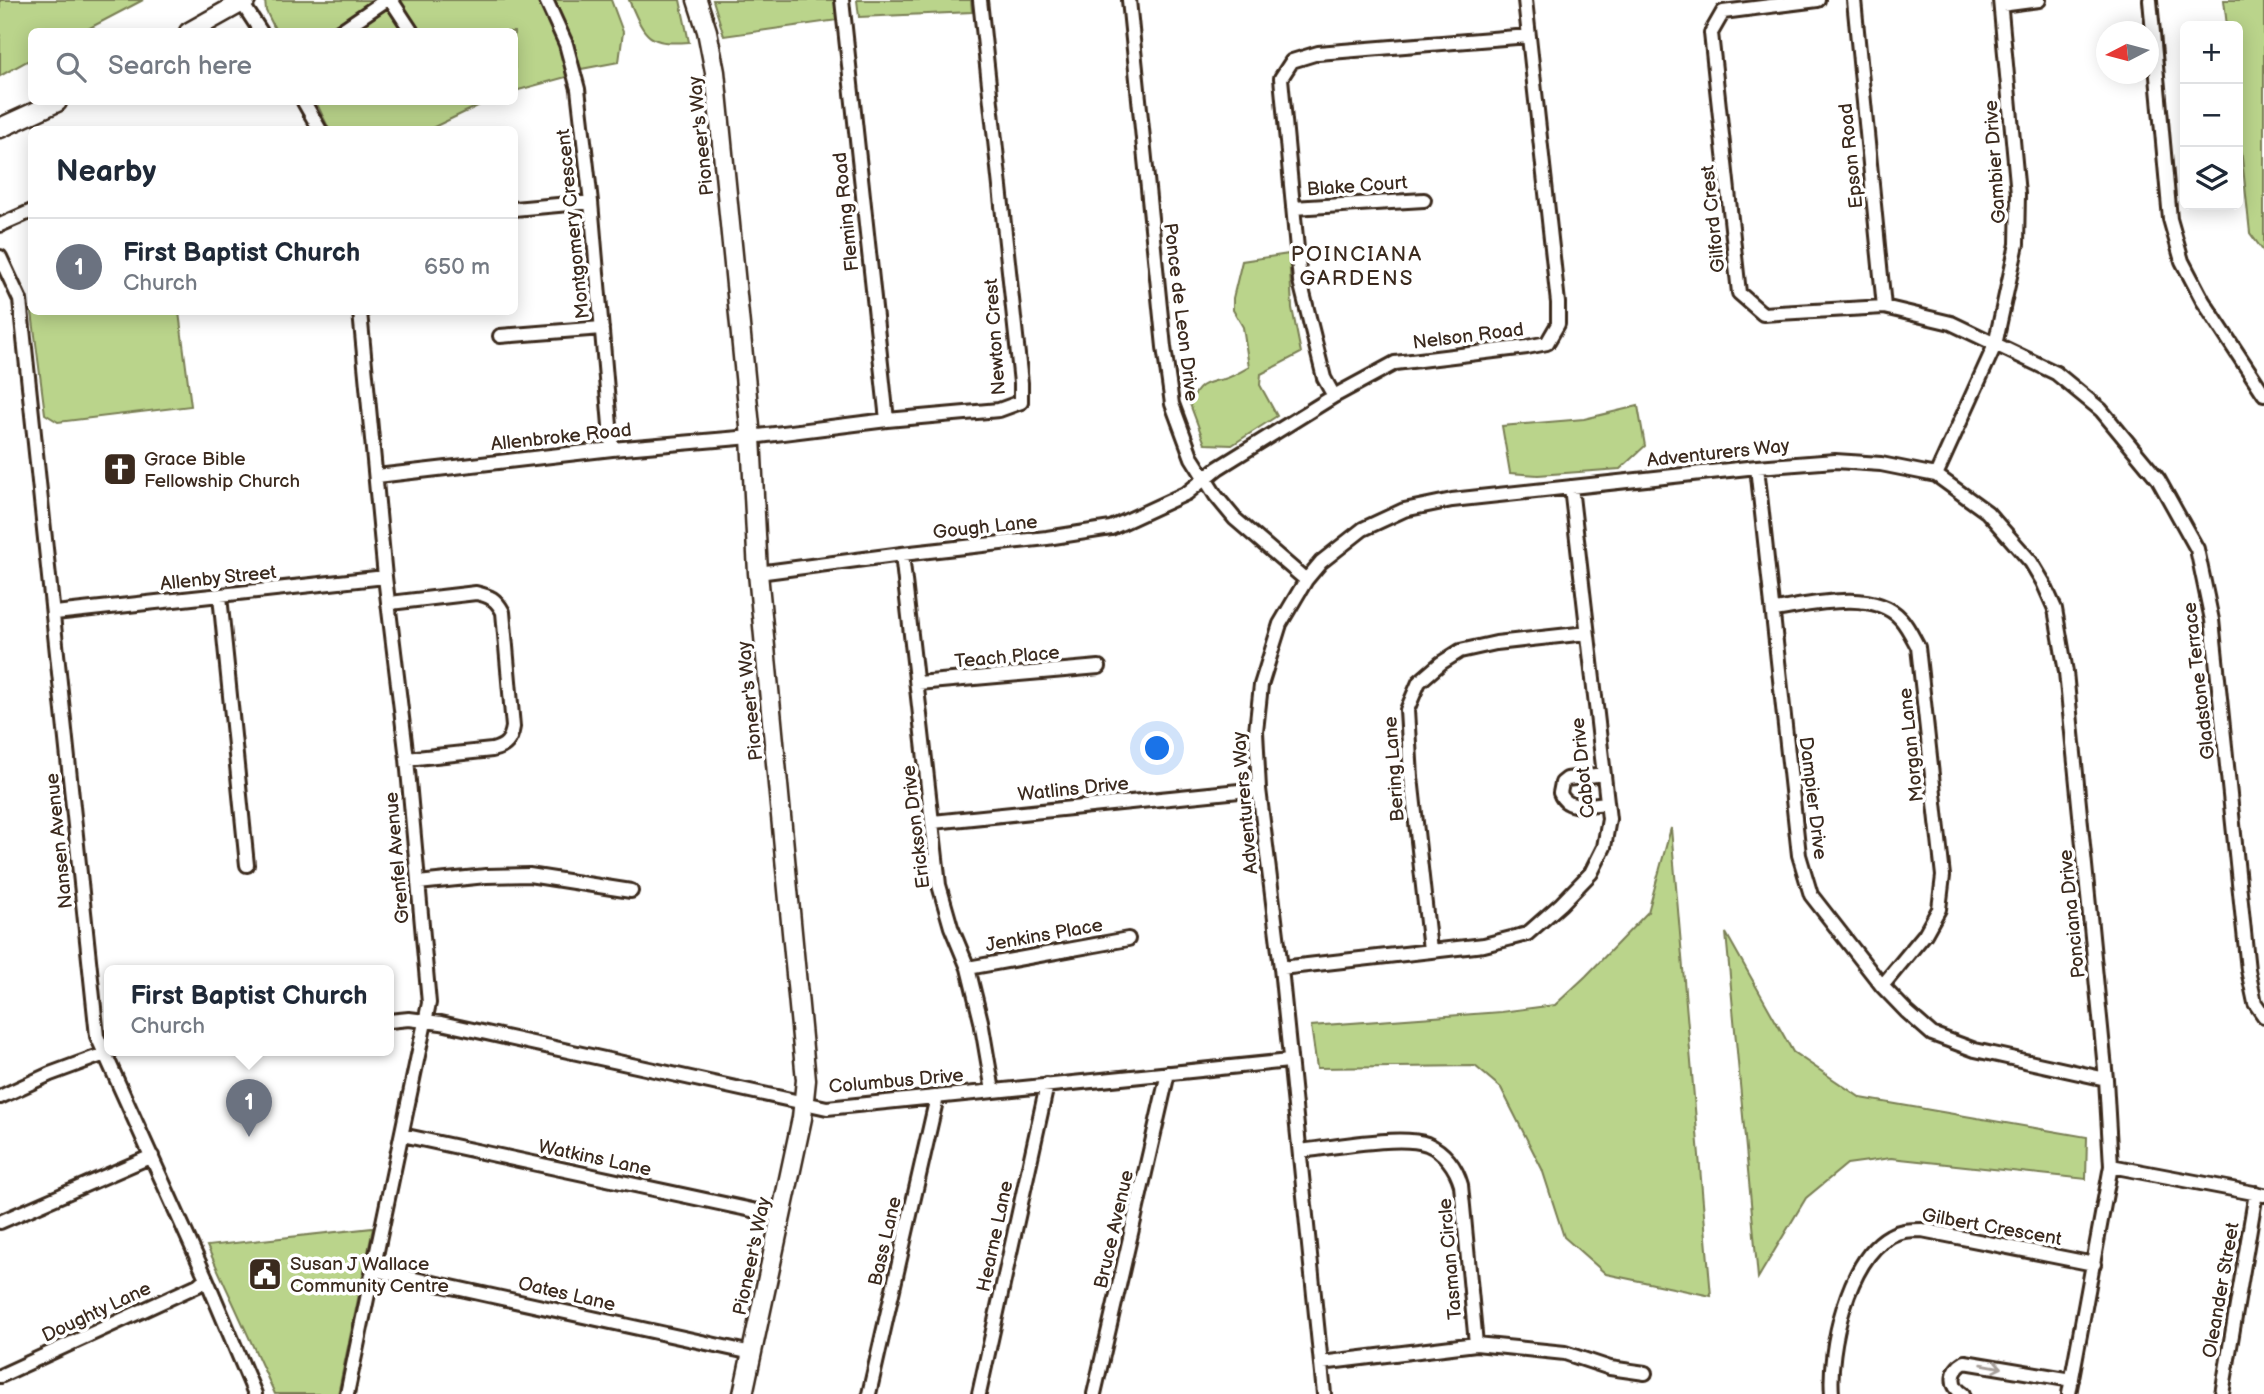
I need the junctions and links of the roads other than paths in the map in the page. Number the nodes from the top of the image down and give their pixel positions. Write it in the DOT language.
graph roads {
  1 [pos="388,0"];
  2 [pos="546,0"];
  3 [pos="697,0"];
  4 [pos="842,0"];
  5 [pos="981,0"];
  6 [pos="1129,0"];
  7 [pos="1525,0"];
  8 [pos="1818,0"];
  9 [pos="1854,0"];
  10 [pos="2039,0"];
  11 [pos="2150,0"];
  12 [pos="244,1"];
  13 [pos="2000,2"];
  14 [pos="197,28"];
  15 [pos="259,28"];
  16 [pos="345,28"];
  17 [pos="409,28"];
  18 [pos="1529,36"];
  19 [pos="50,105"];
  20 [pos="306,105"];
  21 [pos="318,126"];
  22 [pos="0,128"];
  23 [pos="1424,200"];
  24 [pos="591,202"];
  25 [pos="1293,208"];
  26 [pos="518,209"];
  27 [pos="28,213"];
  28 [pos="0,225"];
  29 [pos="0,257"];
  30 [pos="1884,307"];
  31 [pos="360,315"];
  32 [pos="602,328"];
  33 [pos="500,336"];
  34 [pos="1994,345"];
  35 [pos="2264,394"];
  36 [pos="1334,396"];
  37 [pos="887,420"];
  38 [pos="751,437"];
  39 [pos="612,449"];
  40 [pos="1758,467"];
  41 [pos="1936,475"];
  42 [pos="377,477"];
  43 [pos="1205,479"];
  44 [pos="1572,487"];
  45 [pos="902,554"];
  46 [pos="758,573"];
  47 [pos="385,577"];
  48 [pos="1306,580"];
  49 [pos="220,596"];
  50 [pos="390,603"];
  51 [pos="1774,610"];
  52 [pos="55,613"];
  53 [pos="1587,633"];
  54 [pos="1099,667"];
  55 [pos="918,683"];
  56 [pos="407,760"];
  57 [pos="1603,774"];
  58 [pos="1259,789"];
  59 [pos="1607,803"];
  60 [pos="933,822"];
  61 [pos="247,865"];
  62 [pos="418,883"];
  63 [pos="631,891"];
  64 [pos="1128,939"];
  65 [pos="1430,950"];
  66 [pos="968,968"];
  67 [pos="1281,968"];
  68 [pos="1882,986"];
  69 [pos="2264,1016"];
  70 [pos="394,1020"];
  71 [pos="426,1021"];
  72 [pos="104,1047"];
  73 [pos="104,1054"];
  74 [pos="110,1056"];
  75 [pos="1289,1060"];
  76 [pos="1168,1073"];
  77 [pos="2106,1079"];
  78 [pos="1047,1085"];
  79 [pos="993,1091"];
  80 [pos="0,1097"];
  81 [pos="937,1097"];
  82 [pos="804,1102"];
  83 [pos="402,1135"];
  84 [pos="1300,1151"];
  85 [pos="152,1156"];
  86 [pos="2112,1166"];
  87 [pos="2260,1194"];
  88 [pos="780,1216"];
  89 [pos="0,1222"];
  90 [pos="2094,1264"];
  91 [pos="374,1270"];
  92 [pos="206,1278"];
  93 [pos="1476,1344"];
  94 [pos="752,1353"];
  95 [pos="1321,1363"];
  96 [pos="1646,1373"];
  97 [pos="0,1376"];
  98 [pos="2072,1380"];
  99 [pos="255,1394"];
  100 [pos="347,1394"];
  101 [pos="743,1394"];
  102 [pos="869,1394"];
  103 [pos="979,1394"];
  104 [pos="1094,1394"];
  105 [pos="1324,1394"];
  106 [pos="1832,1394"];
  107 [pos="1963,1394"];
  108 [pos="2069,1394"];
  109 [pos="2222,1394"];
  1 -- 16 [label="street"];
  1 -- 17 [label="street"];
  2 -- 24 [label="street, Montgomery Crescent"];
  3 -- 38 [label="main road, Pioneer's Way"];
  4 -- 37 [label="street, Fleming Road"];
  5 -- 37 [label="street, Newton Crest"];
  6 -- 43 [label="street, Ponce de Leon Drive"];
  7 -- 18 [label="street, Nelson Road"];
  8 -- 30 [label="street, Gilford Crest"];
  9 -- 30 [label="street, Epson Road"];
  10 -- 13 [label="street"];
  11 -- 35 [label="street"];
  12 -- 14 [label="main road"];
  12 -- 15 [label="street"];
  13 -- 34 [label="street, Gambier Drive"];
  18 -- 25 [label="street"];
  18 -- 36 [label="street, Nelson Road"];
  19 -- 22 [label="main road"];
  20 -- 21 [label="street"];
  23 -- 25 [label="street, Blake Court"];
  24 -- 26 [label="street"];
  24 -- 32 [label="street, Montgomery Crescent"];
  25 -- 36 [label="street"];
  27 -- 28 [label="street"];
  29 -- 52 [label="street, Nansen Avenue"];
  30 -- 34 [label="street, Gilford Crest"];
  31 -- 42 [label="street, Grenfel Avenue"];
  32 -- 33 [label="street"];
  32 -- 39 [label="street, Montgomery Crescent"];
  34 -- 41 [label="street, Gambier Drive"];
  34 -- 69 [label="street, Gladstone Terrace"];
  36 -- 43 [label="street, Nelson Road"];
  37 -- 38 [label="street, Newton Crest"];
  38 -- 39 [label="street, Allenbroke Road"];
  38 -- 46 [label="main road, Pioneer's Way"];
  39 -- 42 [label="street, Allenbroke Road"];
  40 -- 41 [label="street, Adventurers Way"];
  40 -- 44 [label="street, Adventurers Way"];
  40 -- 51 [label="street, Dampier Drive"];
  41 -- 77 [label="street, Ponciana Drive"];
  42 -- 47 [label="street, Grenfel Avenue"];
  43 -- 45 [label="street, Gough Lane"];
  43 -- 48 [label="street, Ponce de Leon Drive"];
  44 -- 48 [label="street, Adventurers Way"];
  44 -- 53 [label="street, Cabot Drive"];
  45 -- 46 [label="street, Gough Lane"];
  45 -- 55 [label="street, Erickson Drive"];
  46 -- 82 [label="main road, Pioneer's Way"];
  47 -- 49 [label="street, Allenby Street"];
  47 -- 50 [label="street, Grenfel Avenue"];
  48 -- 58 [label="street, Adventurers Way"];
  49 -- 52 [label="street, Allenby Street"];
  49 -- 61 [label="street"];
  50 -- 56 [label="street, Grenfel Avenue"];
  50 -- 56 [label="street"];
  51 -- 68 [label="street, Dampier Drive"];
  51 -- 68 [label="street, Morgan Lane"];
  52 -- 72 [label="street, Nansen Avenue"];
  53 -- 57 [label="street, Cabot Drive"];
  53 -- 65 [label="street, Bering Lane"];
  54 -- 55 [label="street, Teach Place"];
  55 -- 60 [label="street, Erickson Drive"];
  56 -- 62 [label="street, Grenfel Avenue"];
  57 -- 59 [label="street, Cabot Drive"];
  57 -- 59 [label="street"];
  58 -- 60 [label="street, Watlins Drive"];
  58 -- 67 [label="street, Adventurers Way"];
  59 -- 65 [label="street, Cabot Drive"];
  60 -- 66 [label="street, Erickson Drive"];
  62 -- 63 [label="street"];
  62 -- 71 [label="street, Grenfel Avenue"];
  64 -- 66 [label="street, Jenkins Place"];
  65 -- 67 [label="street, Cabot Drive"];
  66 -- 79 [label="street, Erickson Drive"];
  67 -- 75 [label="street, Adventurers Way"];
  68 -- 77 [label="street, Dampier Drive"];
  70 -- 71 [label="street, Columbus Drive"];
  71 -- 82 [label="street, Columbus Drive"];
  71 -- 83 [label="street, Grenfel Avenue"];
  73 -- 80 [label="street"];
  74 -- 85 [label="street, Nansen Avenue"];
  75 -- 76 [label="street, Columbus Drive"];
  75 -- 84 [label="street, Adventurers Way"];
  76 -- 78 [label="street, Columbus Drive"];
  76 -- 104 [label="street, Bruce Avenue"];
  77 -- 86 [label="street, Ponciana Drive"];
  78 -- 79 [label="street, Columbus Drive"];
  78 -- 103 [label="street, Hearne Lane"];
  79 -- 81 [label="street, Columbus Drive"];
  81 -- 82 [label="street, Columbus Drive"];
  81 -- 102 [label="street, Bass Lane"];
  82 -- 88 [label="main road, Pioneer's Way"];
  83 -- 88 [label="street, Watkins Lane"];
  83 -- 91 [label="street, Grenfel Avenue"];
  84 -- 93 [label="street, Tasman Circle"];
  84 -- 95 [label="street, Adventurers Way"];
  85 -- 89 [label="street"];
  85 -- 92 [label="street, Nansen Avenue"];
  86 -- 87 [label="street"];
  86 -- 90 [label="street, Ponciana Drive"];
  87 -- 109 [label="street, Oleander Street"];
  88 -- 94 [label="main road, Pioneer's Way"];
  90 -- 98 [label="street, Ponciana Drive"];
  90 -- 106 [label="street, Gilbert Crescent"];
  91 -- 94 [label="street, Oates Lane"];
  91 -- 100 [label="street, Grenfel Avenue"];
  92 -- 97 [label="street, Doughty Lane"];
  92 -- 99 [label="street, Nansen Avenue"];
  93 -- 95 [label="street"];
  93 -- 96 [label="street"];
  94 -- 101 [label="main road, Pioneer's Way"];
  95 -- 105 [label="street, Adventurers Way"];
  107 -- 98 [label="street, one-way"];
  98 -- 108 [label="street, Ponciana Drive"];
}
